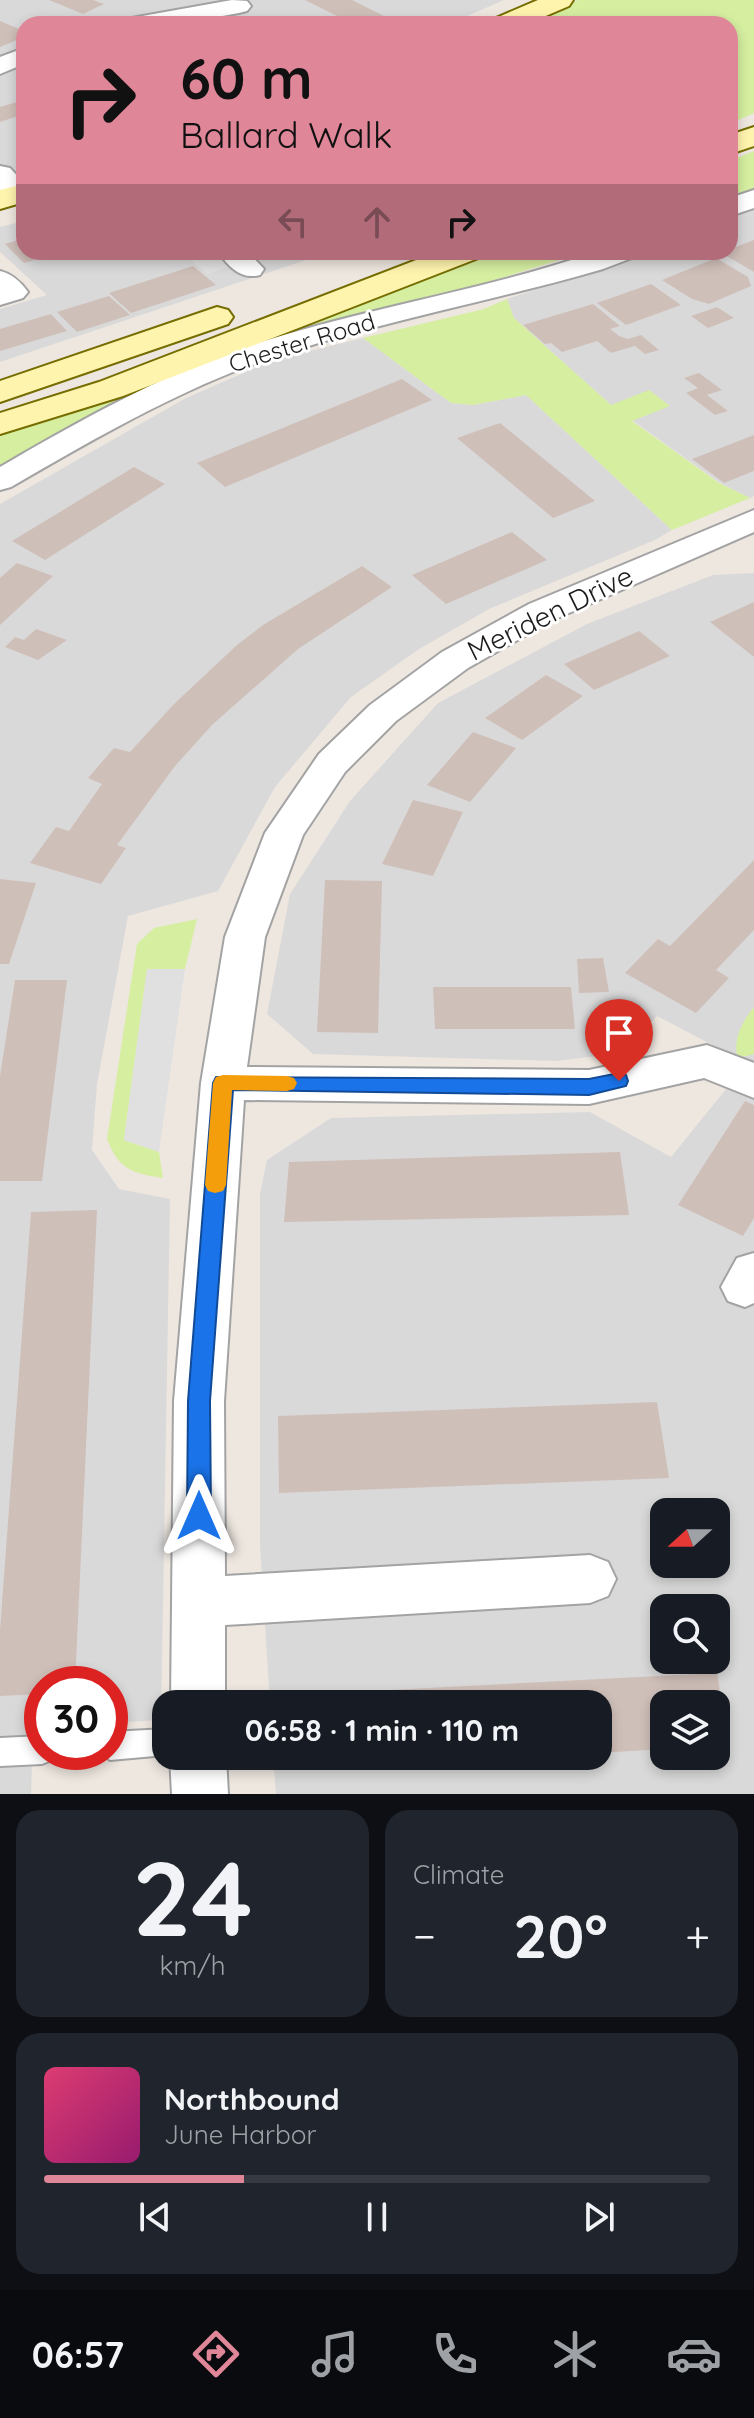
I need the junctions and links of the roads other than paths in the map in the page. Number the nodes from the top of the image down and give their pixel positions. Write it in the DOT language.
graph roads {
  1 [pos="560,0"];
  2 [pos="195,6"];
  3 [pos="239,6"];
  4 [pos="163,16"];
  5 [pos="523,16"];
  6 [pos="382,260"];
  7 [pos="444,260"];
  8 [pos="596,260"];
  9 [pos="0,280"];
  10 [pos="0,296"];
  11 [pos="0,392"];
  12 [pos="0,424"];
  13 [pos="0,480"];
  14 [pos="754,520"];
  15 [pos="754,1081"];
  16 [pos="223,1083"];
  17 [pos="590,1579"];
  18 [pos="199,1602"];
  19 [pos="198,1690"];
  20 [pos="152,1743"];
  21 [pos="128,1745"];
  22 [pos="24,1751"];
  23 [pos="0,1752"];
  24 [pos="199,1770"];
  25 [pos="200,1794"];
  1 -- 5 [label="main road"];
  2 -- 3 [label="street"];
  2 -- 4 [label="street"];
  6 -- 11 [label="main road, Chester Road"];
  7 -- 12 [label="main road, Chester Road"];
  8 -- 13 [label="street, Chester Road"];
  9 -- 10 [label="street"];
  14 -- 16 [label="street, Meriden Drive"];
  15 -- 16 [label="street"];
  16 -- 18 [label="street, Meriden Drive"];
  17 -- 18 [label="street"];
  18 -- 19 [label="street, Meriden Drive"];
  20 -- 21 [label="lane"];
  22 -- 23 [label="lane"];
  24 -- 25 [label="street"];
}
